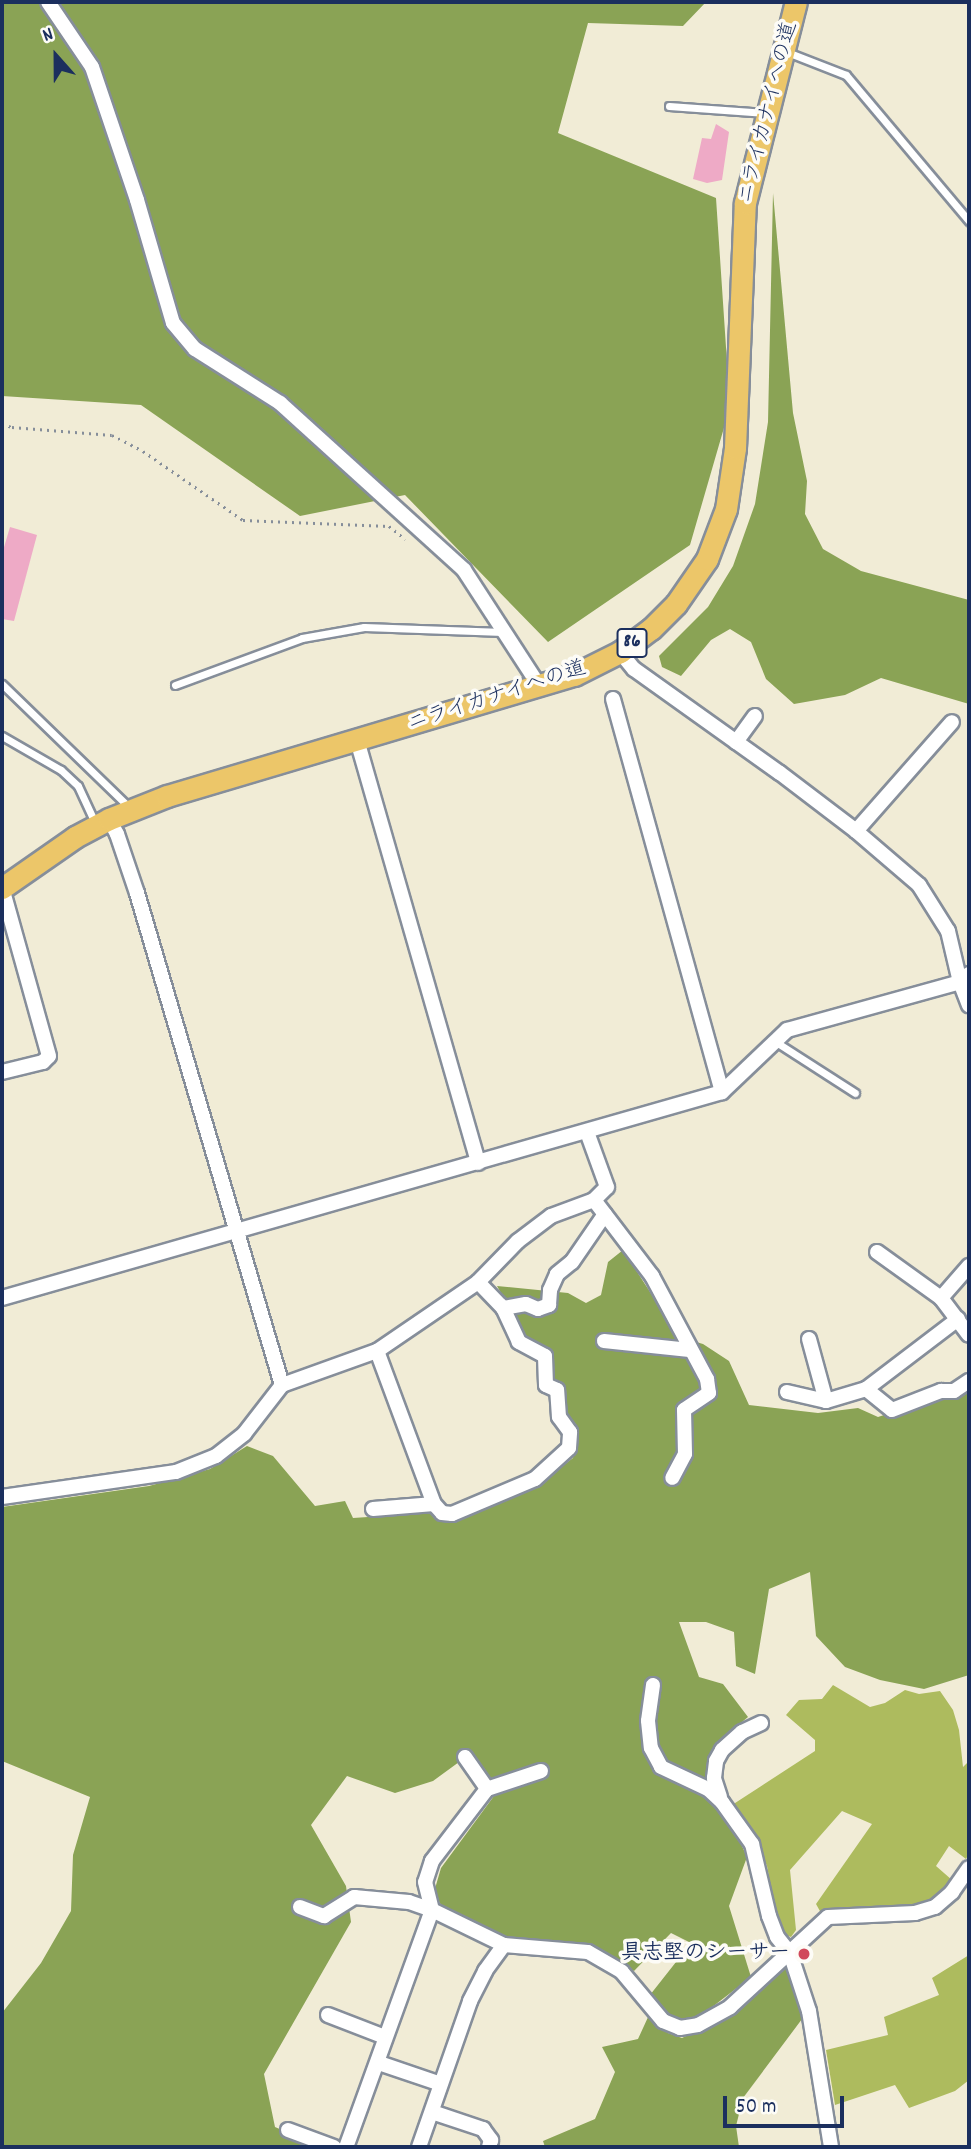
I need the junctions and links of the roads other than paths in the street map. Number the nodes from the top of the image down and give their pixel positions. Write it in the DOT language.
graph roads {
  1 [pos="48,2"];
  2 [pos="796,2"];
  3 [pos="782,51"];
  4 [pos="670,106"];
  5 [pos="767,113"];
  6 [pos="969,221"];
  7 [pos="504,632"];
  8 [pos="620,652"];
  9 [pos="2,684"];
  10 [pos="174,685"];
  11 [pos="540,687"];
  12 [pos="613,699"];
  13 [pos="755,716"];
  14 [pos="952,722"];
  15 [pos="2,736"];
  16 [pos="357,740"];
  17 [pos="736,742"];
  18 [pos="132,810"];
  19 [pos="102,822"];
  20 [pos="856,831"];
  21 [pos="2,888"];
  22 [pos="965,978"];
  23 [pos="969,1005"];
  24 [pos="775,1041"];
  25 [pos="2,1072"];
  26 [pos="722,1092"];
  27 [pos="855,1093"];
  28 [pos="587,1132"];
  29 [pos="478,1163"];
  30 [pos="594,1199"];
  31 [pos="605,1213"];
  32 [pos="235,1233"];
  33 [pos="877,1252"];
  34 [pos="969,1266"];
  35 [pos="478,1282"];
  36 [pos="2,1298"];
  37 [pos="941,1298"];
  38 [pos="503,1308"];
  39 [pos="958,1319"];
  40 [pos="969,1335"];
  41 [pos="809,1339"];
  42 [pos="604,1341"];
  43 [pos="690,1350"];
  44 [pos="377,1351"];
  45 [pos="969,1381"];
  46 [pos="282,1385"];
  47 [pos="866,1389"];
  48 [pos="786,1392"];
  49 [pos="826,1401"];
  50 [pos="672,1478"];
  51 [pos="2,1497"];
  52 [pos="434,1504"];
  53 [pos="373,1509"];
  54 [pos="653,1685"];
  55 [pos="761,1723"];
  56 [pos="465,1757"];
  57 [pos="541,1771"];
  58 [pos="487,1789"];
  59 [pos="722,1802"];
  60 [pos="969,1868"];
  61 [pos="300,1907"];
  62 [pos="432,1910"];
  63 [pos="504,1945"];
  64 [pos="790,1952"];
  65 [pos="328,2015"];
  66 [pos="384,2037"];
  67 [pos="379,2063"];
  68 [pos="441,2084"];
  69 [pos="432,2112"];
  70 [pos="288,2130"];
  71 [pos="334,2147"];
  72 [pos="346,2147"];
  73 [pos="419,2147"];
  74 [pos="489,2147"];
  75 [pos="831,2147"];
  1 -- 7 [label="street"];
  2 -- 3 [label="main road, ニライカナイへの道 / 86"];
  3 -- 5 [label="main road, ニライカナイへの道 / 86"];
  3 -- 6 [label="lane"];
  4 -- 5 [label="lane"];
  5 -- 8 [label="main road, ニライカナイへの道 / 86"];
  7 -- 10 [label="lane"];
  7 -- 11 [label="street"];
  8 -- 11 [label="main road, ニライカナイへの道 / 86"];
  8 -- 17 [label="street"];
  9 -- 18 [label="lane"];
  11 -- 16 [label="main road, ニライカナイへの道 / 86"];
  12 -- 26 [label="street"];
  13 -- 17 [label="street"];
  14 -- 20 [label="street"];
  15 -- 19 [label="lane"];
  16 -- 18 [label="main road, ニライカナイへの道 / 86"];
  16 -- 29 [label="street"];
  17 -- 20 [label="street"];
  18 -- 19 [label="main road, ニライカナイへの道 / 86"];
  19 -- 21 [label="main road, ニライカナイへの道 / 86"];
  19 -- 32 [label="street"];
  20 -- 22 [label="street"];
  21 -- 25 [label="street"];
  22 -- 23 [label="street"];
  22 -- 24 [label="street"];
  24 -- 26 [label="street"];
  24 -- 27 [label="lane"];
  26 -- 28 [label="street"];
  28 -- 29 [label="street"];
  28 -- 30 [label="street"];
  29 -- 32 [label="street"];
  30 -- 31 [label="street"];
  30 -- 35 [label="street"];
  31 -- 38 [label="street"];
  31 -- 43 [label="street"];
  32 -- 36 [label="street"];
  32 -- 46 [label="street"];
  33 -- 37 [label="street"];
  34 -- 37 [label="street"];
  35 -- 38 [label="street"];
  35 -- 44 [label="street"];
  37 -- 39 [label="street"];
  38 -- 52 [label="street"];
  39 -- 40 [label="street"];
  39 -- 47 [label="street"];
  41 -- 49 [label="street"];
  42 -- 43 [label="street"];
  43 -- 50 [label="street"];
  44 -- 46 [label="street"];
  44 -- 52 [label="street"];
  45 -- 47 [label="street"];
  46 -- 51 [label="street"];
  47 -- 49 [label="street"];
  48 -- 49 [label="street"];
  52 -- 53 [label="street"];
  54 -- 59 [label="street"];
  55 -- 59 [label="street"];
  56 -- 58 [label="street"];
  57 -- 58 [label="street"];
  58 -- 62 [label="street"];
  59 -- 64 [label="street"];
  60 -- 64 [label="street"];
  61 -- 62 [label="street"];
  62 -- 63 [label="street"];
  62 -- 66 [label="street"];
  63 -- 64 [label="street"];
  63 -- 68 [label="street"];
  64 -- 75 [label="street"];
  65 -- 66 [label="street"];
  66 -- 67 [label="street"];
  67 -- 68 [label="street"];
  67 -- 72 [label="street"];
  68 -- 69 [label="street"];
  69 -- 73 [label="street"];
  69 -- 74 [label="street"];
  70 -- 71 [label="street"];
}
